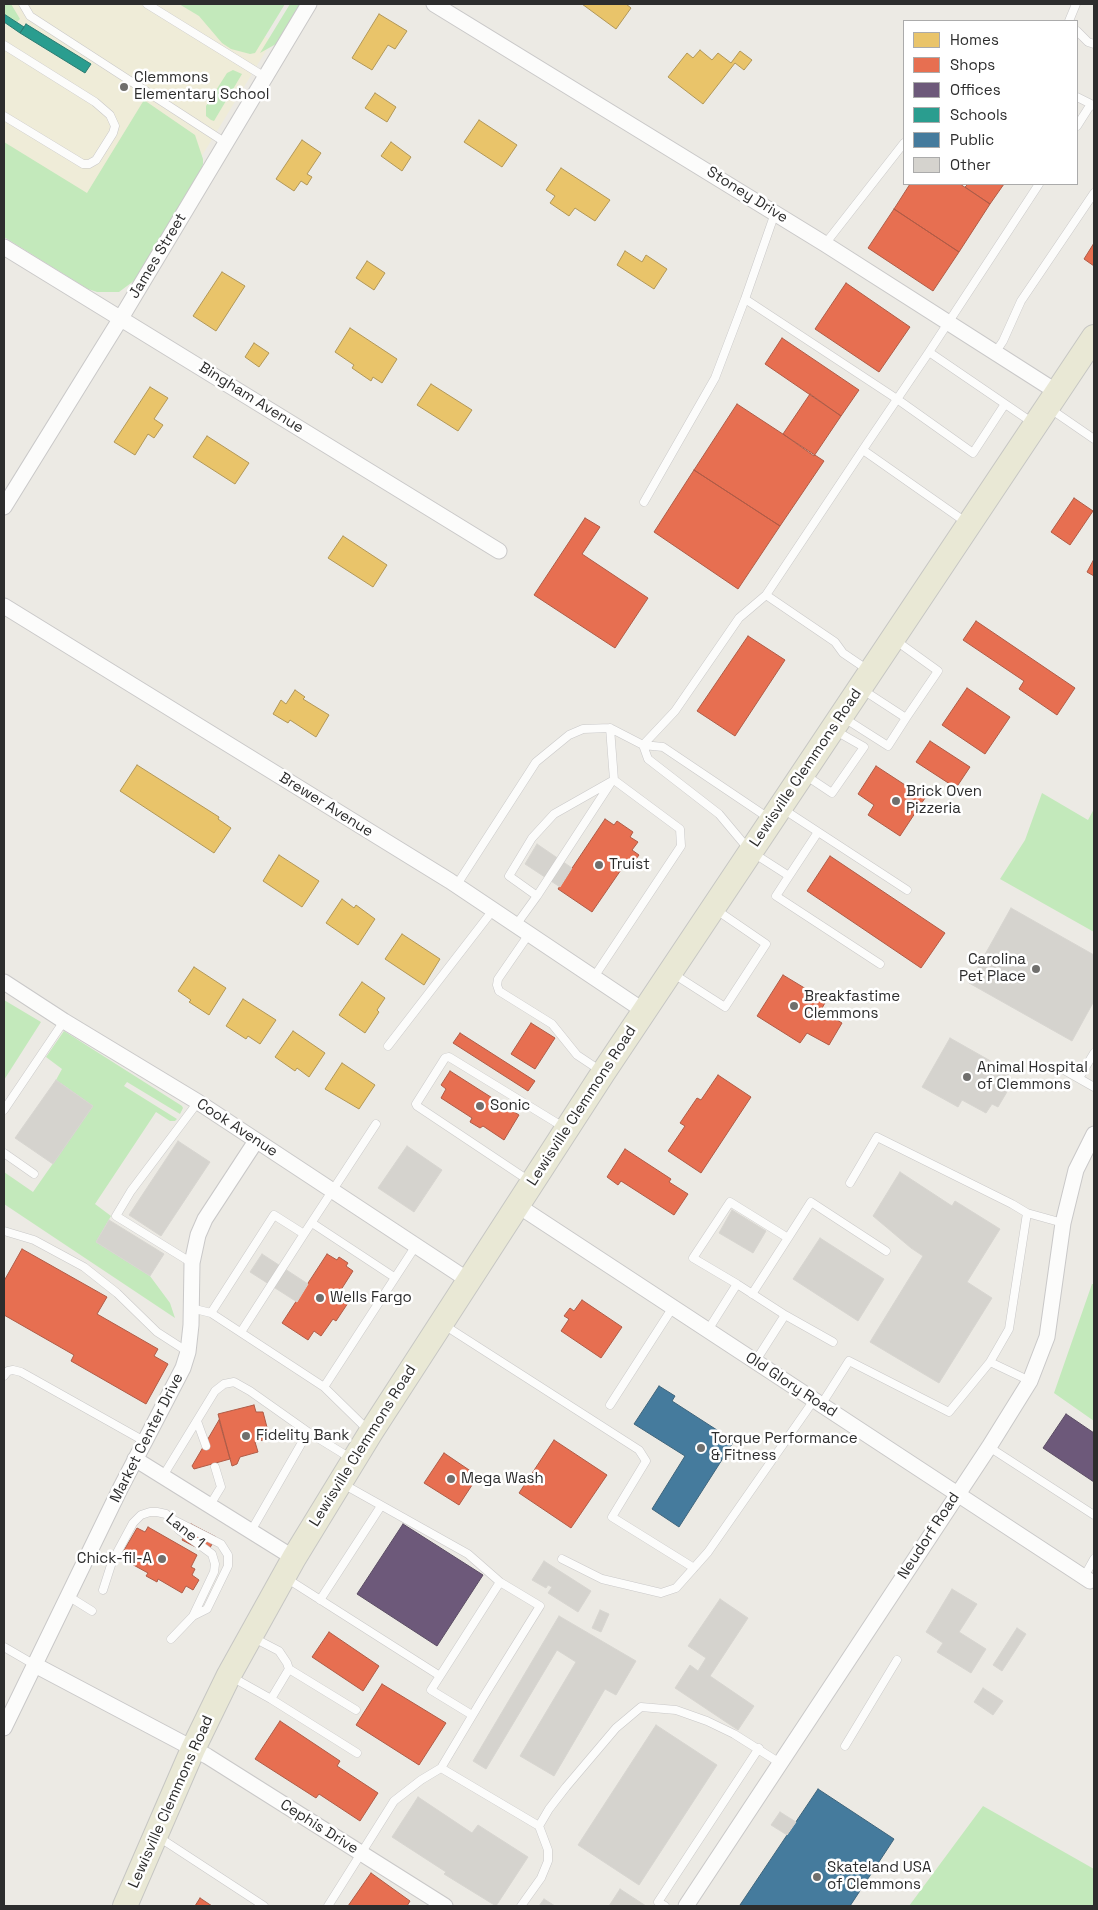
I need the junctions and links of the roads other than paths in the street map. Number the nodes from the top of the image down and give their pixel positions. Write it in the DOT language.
graph roads {
  1 [pos="23,4"];
  2 [pos="147,4"];
  3 [pos="309,4"];
  4 [pos="434,4"];
  5 [pos="1076,4"];
  6 [pos="1069,20"];
  7 [pos="1078,32"];
  8 [pos="1094,44"];
  9 [pos="4,45"];
  10 [pos="265,77"];
  11 [pos="1078,98"];
  12 [pos="1092,105"];
  13 [pos="4,116"];
  14 [pos="1078,125"];
  15 [pos="226,143"];
  16 [pos="903,144"];
  17 [pos="1038,185"];
  18 [pos="1094,193"];
  19 [pos="775,213"];
  20 [pos="825,244"];
  21 [pos="4,247"];
  22 [pos="745,299"];
  23 [pos="121,318"];
  24 [pos="949,323"];
  25 [pos="1094,337"];
  26 [pos="929,352"];
  27 [pos="995,353"];
  28 [pos="897,400"];
  29 [pos="1005,404"];
  30 [pos="1047,408"];
  31 [pos="1094,439"];
  32 [pos="863,450"];
  33 [pos="644,502"];
  34 [pos="4,507"];
  35 [pos="969,524"];
  36 [pos="499,551"];
  37 [pos="766,596"];
  38 [pos="4,606"];
  39 [pos="892,638"];
  40 [pos="865,680"];
  41 [pos="906,718"];
  42 [pos="836,722"];
  43 [pos="610,728"];
  44 [pos="643,746"];
  45 [pos="802,773"];
  46 [pos="614,780"];
  47 [pos="776,813"];
  48 [pos="818,832"];
  49 [pos="750,851"];
  50 [pos="789,876"];
  51 [pos="456,886"];
  52 [pos="907,890"];
  53 [pos="537,896"];
  54 [pos="713,907"];
  55 [pos="493,910"];
  56 [pos="516,925"];
  57 [pos="529,934"];
  58 [pos="880,964"];
  59 [pos="670,972"];
  60 [pos="594,977"];
  61 [pos="4,982"];
  62 [pos="644,1011"];
  63 [pos="64,1021"];
  64 [pos="388,1046"];
  65 [pos="1094,1053"];
  66 [pos="1057,1066"];
  67 [pos="603,1073"];
  68 [pos="1079,1078"];
  69 [pos="1094,1087"];
  70 [pos="198,1102"];
  71 [pos="4,1110"];
  72 [pos="376,1124"];
  73 [pos="566,1129"];
  74 [pos="1094,1134"];
  75 [pos="256,1141"];
  76 [pos="4,1153"];
  77 [pos="34,1174"];
  78 [pos="532,1183"];
  79 [pos="850,1183"];
  80 [pos="332,1191"];
  81 [pos="517,1205"];
  82 [pos="1027,1213"];
  83 [pos="312,1223"];
  84 [pos="1063,1223"];
  85 [pos="4,1231"];
  86 [pos="304,1234"];
  87 [pos="788,1238"];
  88 [pos="416,1247"];
  89 [pos="886,1251"];
  90 [pos="192,1263"];
  91 [pos="394,1277"];
  92 [pos="468,1280"];
  93 [pos="737,1284"];
  94 [pos="752,1294"];
  95 [pos="673,1307"];
  96 [pos="191,1308"];
  97 [pos="211,1313"];
  98 [pos="785,1314"];
  99 [pos="441,1323"];
  100 [pos="708,1330"];
  101 [pos="241,1332"];
  102 [pos="833,1342"];
  103 [pos="188,1352"];
  104 [pos="756,1362"];
  105 [pos="990,1362"];
  106 [pos="4,1376"];
  107 [pos="1030,1381"];
  108 [pos="324,1387"];
  109 [pos="818,1403"];
  110 [pos="610,1405"];
  111 [pos="197,1420"];
  112 [pos="308,1432"];
  113 [pos="370,1432"];
  114 [pos="144,1441"];
  115 [pos="206,1446"];
  116 [pos="989,1447"];
  117 [pos="134,1459"];
  118 [pos="354,1460"];
  119 [pos="215,1467"];
  120 [pos="163,1476"];
  121 [pos="340,1482"];
  122 [pos="957,1494"];
  123 [pos="210,1506"];
  124 [pos="381,1506"];
  125 [pos="1094,1515"];
  126 [pos="171,1518"];
  127 [pos="251,1531"];
  128 [pos="562,1559"];
  129 [pos="1094,1559"];
  130 [pos="289,1568"];
  131 [pos="694,1568"];
  132 [pos="1087,1579"];
  133 [pos="500,1582"];
  134 [pos="103,1590"];
  135 [pos="68,1596"];
  136 [pos="320,1600"];
  137 [pos="92,1611"];
  138 [pos="193,1616"];
  139 [pos="250,1636"];
  140 [pos="171,1640"];
  141 [pos="4,1647"];
  142 [pos="897,1660"];
  143 [pos="35,1664"];
  144 [pos="289,1669"];
  145 [pos="228,1675"];
  146 [pos="440,1676"];
  147 [pos="271,1699"];
  148 [pos="356,1710"];
  149 [pos="472,1716"];
  150 [pos="4,1728"];
  151 [pos="845,1746"];
  152 [pos="759,1748"];
  153 [pos="193,1749"];
  154 [pos="357,1753"];
  155 [pos="780,1763"];
  156 [pos="442,1768"];
  157 [pos="539,1826"];
  158 [pos="156,1835"];
  159 [pos="362,1854"];
  160 [pos="437,1904"];
  161 [pos="124,1906"];
  162 [pos="264,1906"];
  163 [pos="328,1906"];
  164 [pos="521,1906"];
  165 [pos="665,1906"];
  166 [pos="686,1906"];
  1 -- 15 [label="lane"];
  2 -- 10 [label="lane"];
  3 -- 10 [label="street, James Street"];
  4 -- 19 [label="street, Stoney Drive"];
  5 -- 6 [label="lane"];
  7 -- 8 [label="lane"];
  9 -- 13 [label="lane"];
  10 -- 15 [label="street, James Street"];
  11 -- 12 [label="lane"];
  12 -- 14 [label="lane"];
  15 -- 23 [label="street, James Street"];
  16 -- 20 [label="lane"];
  17 -- 24 [label="lane"];
  18 -- 27 [label="lane"];
  19 -- 20 [label="street, Stoney Drive"];
  19 -- 22 [label="lane"];
  20 -- 24 [label="street, Stoney Drive"];
  21 -- 23 [label="street, Bingham Avenue"];
  22 -- 28 [label="lane"];
  22 -- 33 [label="lane"];
  23 -- 34 [label="street, James Street"];
  23 -- 36 [label="street, Bingham Avenue"];
  24 -- 26 [label="lane"];
  24 -- 27 [label="street, Stoney Drive"];
  25 -- 30 [label="main road, Lewisville Clemmons Road"];
  26 -- 28 [label="lane"];
  26 -- 29 [label="lane"];
  27 -- 30 [label="street, Stoney Drive"];
  28 -- 29 [label="lane"];
  28 -- 32 [label="lane"];
  29 -- 30 [label="lane"];
  30 -- 31 [label="lane"];
  30 -- 35 [label="main road, Lewisville Clemmons Road"];
  32 -- 35 [label="lane"];
  32 -- 37 [label="lane"];
  35 -- 39 [label="main road, Lewisville Clemmons Road"];
  37 -- 40 [label="lane"];
  37 -- 44 [label="lane"];
  38 -- 51 [label="street, Brewer Avenue"];
  39 -- 40 [label="main road, Lewisville Clemmons Road"];
  39 -- 41 [label="lane"];
  40 -- 41 [label="lane"];
  40 -- 42 [label="main road, Lewisville Clemmons Road"];
  41 -- 42 [label="lane"];
  42 -- 45 [label="main road, Lewisville Clemmons Road"];
  42 -- 45 [label="lane"];
  43 -- 44 [label="lane"];
  43 -- 46 [label="lane"];
  43 -- 51 [label="lane"];
  44 -- 47 [label="lane"];
  44 -- 49 [label="lane"];
  45 -- 47 [label="main road, Lewisville Clemmons Road"];
  46 -- 53 [label="lane"];
  46 -- 53 [label="lane"];
  46 -- 60 [label="lane"];
  47 -- 48 [label="lane"];
  47 -- 49 [label="main road, Lewisville Clemmons Road"];
  48 -- 50 [label="lane"];
  48 -- 52 [label="lane"];
  49 -- 50 [label="lane"];
  49 -- 54 [label="main road, Lewisville Clemmons Road"];
  50 -- 58 [label="lane"];
  51 -- 55 [label="street, Brewer Avenue"];
  53 -- 56 [label="lane"];
  54 -- 59 [label="main road, Lewisville Clemmons Road"];
  54 -- 59 [label="lane"];
  55 -- 56 [label="street, Brewer Avenue"];
  55 -- 64 [label="lane"];
  56 -- 57 [label="street, Brewer Avenue"];
  57 -- 60 [label="street, Brewer Avenue"];
  57 -- 67 [label="lane"];
  59 -- 62 [label="main road, Lewisville Clemmons Road"];
  60 -- 62 [label="street, Brewer Avenue"];
  61 -- 63 [label="street, Cook Avenue"];
  62 -- 67 [label="main road, Lewisville Clemmons Road"];
  63 -- 70 [label="street, Cook Avenue"];
  63 -- 71 [label="lane"];
  65 -- 68 [label="lane"];
  66 -- 68 [label="lane"];
  67 -- 73 [label="main road, Lewisville Clemmons Road"];
  68 -- 69 [label="lane"];
  70 -- 75 [label="street, Cook Avenue"];
  70 -- 90 [label="lane"];
  72 -- 80 [label="lane"];
  73 -- 78 [label="main road, Lewisville Clemmons Road"];
  73 -- 78 [label="lane"];
  74 -- 84 [label="street, Neudorf Road"];
  75 -- 80 [label="street, Cook Avenue"];
  75 -- 90 [label="street, Market Center Drive"];
  76 -- 77 [label="lane"];
  78 -- 81 [label="main road, Lewisville Clemmons Road"];
  79 -- 82 [label="lane"];
  80 -- 83 [label="lane"];
  80 -- 88 [label="street, Cook Avenue"];
  81 -- 92 [label="main road, Lewisville Clemmons Road"];
  81 -- 95 [label="street, Old Glory Road"];
  82 -- 84 [label="lane"];
  82 -- 105 [label="lane"];
  83 -- 86 [label="lane"];
  83 -- 91 [label="lane"];
  84 -- 107 [label="street, Neudorf Road"];
  85 -- 103 [label="lane"];
  86 -- 97 [label="lane"];
  86 -- 101 [label="lane"];
  87 -- 89 [label="lane"];
  87 -- 93 [label="lane"];
  87 -- 94 [label="lane"];
  88 -- 91 [label="lane"];
  88 -- 92 [label="street, Cook Avenue"];
  90 -- 96 [label="street, Market Center Drive"];
  91 -- 108 [label="lane"];
  92 -- 99 [label="main road, Lewisville Clemmons Road"];
  93 -- 94 [label="lane"];
  93 -- 100 [label="lane"];
  94 -- 98 [label="lane"];
  95 -- 100 [label="street, Old Glory Road"];
  95 -- 110 [label="lane"];
  96 -- 97 [label="lane"];
  96 -- 103 [label="street, Market Center Drive"];
  97 -- 101 [label="lane"];
  98 -- 102 [label="lane"];
  98 -- 104 [label="lane"];
  99 -- 113 [label="main road, Lewisville Clemmons Road"];
  99 -- 131 [label="lane"];
  100 -- 104 [label="street, Old Glory Road"];
  101 -- 108 [label="lane"];
  103 -- 114 [label="street, Market Center Drive"];
  104 -- 109 [label="street, Old Glory Road"];
  105 -- 107 [label="lane"];
  105 -- 109 [label="lane"];
  106 -- 114 [label="lane"];
  107 -- 116 [label="street, Neudorf Road"];
  108 -- 113 [label="lane"];
  109 -- 122 [label="street, Old Glory Road"];
  109 -- 131 [label="lane"];
  111 -- 112 [label="lane"];
  111 -- 115 [label="lane"];
  111 -- 120 [label="lane"];
  112 -- 118 [label="lane"];
  112 -- 127 [label="lane"];
  113 -- 118 [label="main road, Lewisville Clemmons Road"];
  114 -- 117 [label="street, Market Center Drive"];
  116 -- 122 [label="street, Neudorf Road"];
  116 -- 125 [label="lane"];
  117 -- 120 [label="street"];
  117 -- 135 [label="street, Market Center Drive"];
  118 -- 121 [label="main road, Lewisville Clemmons Road"];
  119 -- 123 [label="lane"];
  120 -- 123 [label="street"];
  121 -- 124 [label="lane"];
  121 -- 130 [label="main road, Lewisville Clemmons Road"];
  122 -- 132 [label="street, Old Glory Road"];
  122 -- 155 [label="street, Neudorf Road"];
  123 -- 127 [label="street"];
  124 -- 133 [label="lane"];
  124 -- 136 [label="lane"];
  126 -- 134 [label="lane, Lane 1"];
  126 -- 138 [label="lane, Lane 1"];
  126 -- 138 [label="lane"];
  127 -- 130 [label="street"];
  128 -- 131 [label="lane"];
  129 -- 132 [label="lane"];
  130 -- 136 [label="lane"];
  130 -- 139 [label="main road, Lewisville Clemmons Road"];
  133 -- 146 [label="lane"];
  133 -- 149 [label="lane"];
  135 -- 137 [label="lane"];
  135 -- 143 [label="street, Market Center Drive"];
  136 -- 146 [label="lane"];
  138 -- 140 [label="lane, Lane 1"];
  139 -- 144 [label="lane"];
  139 -- 145 [label="main road, Lewisville Clemmons Road"];
  141 -- 143 [label="lane"];
  142 -- 151 [label="lane"];
  143 -- 150 [label="street, Market Center Drive"];
  143 -- 153 [label="street, Cephis Drive"];
  144 -- 147 [label="lane"];
  144 -- 148 [label="lane"];
  145 -- 147 [label="lane"];
  145 -- 153 [label="main road, Lewisville Clemmons Road"];
  146 -- 149 [label="lane"];
  147 -- 154 [label="lane"];
  149 -- 156 [label="lane"];
  152 -- 155 [label="lane"];
  152 -- 157 [label="lane"];
  152 -- 165 [label="lane"];
  153 -- 158 [label="main road, Lewisville Clemmons Road"];
  153 -- 159 [label="street, Cephis Drive"];
  155 -- 166 [label="street, Neudorf Road"];
  156 -- 157 [label="lane"];
  156 -- 159 [label="lane"];
  157 -- 164 [label="lane"];
  158 -- 161 [label="main road, Lewisville Clemmons Road"];
  158 -- 162 [label="lane"];
  159 -- 160 [label="street, Cephis Drive"];
  159 -- 163 [label="lane"];
}
